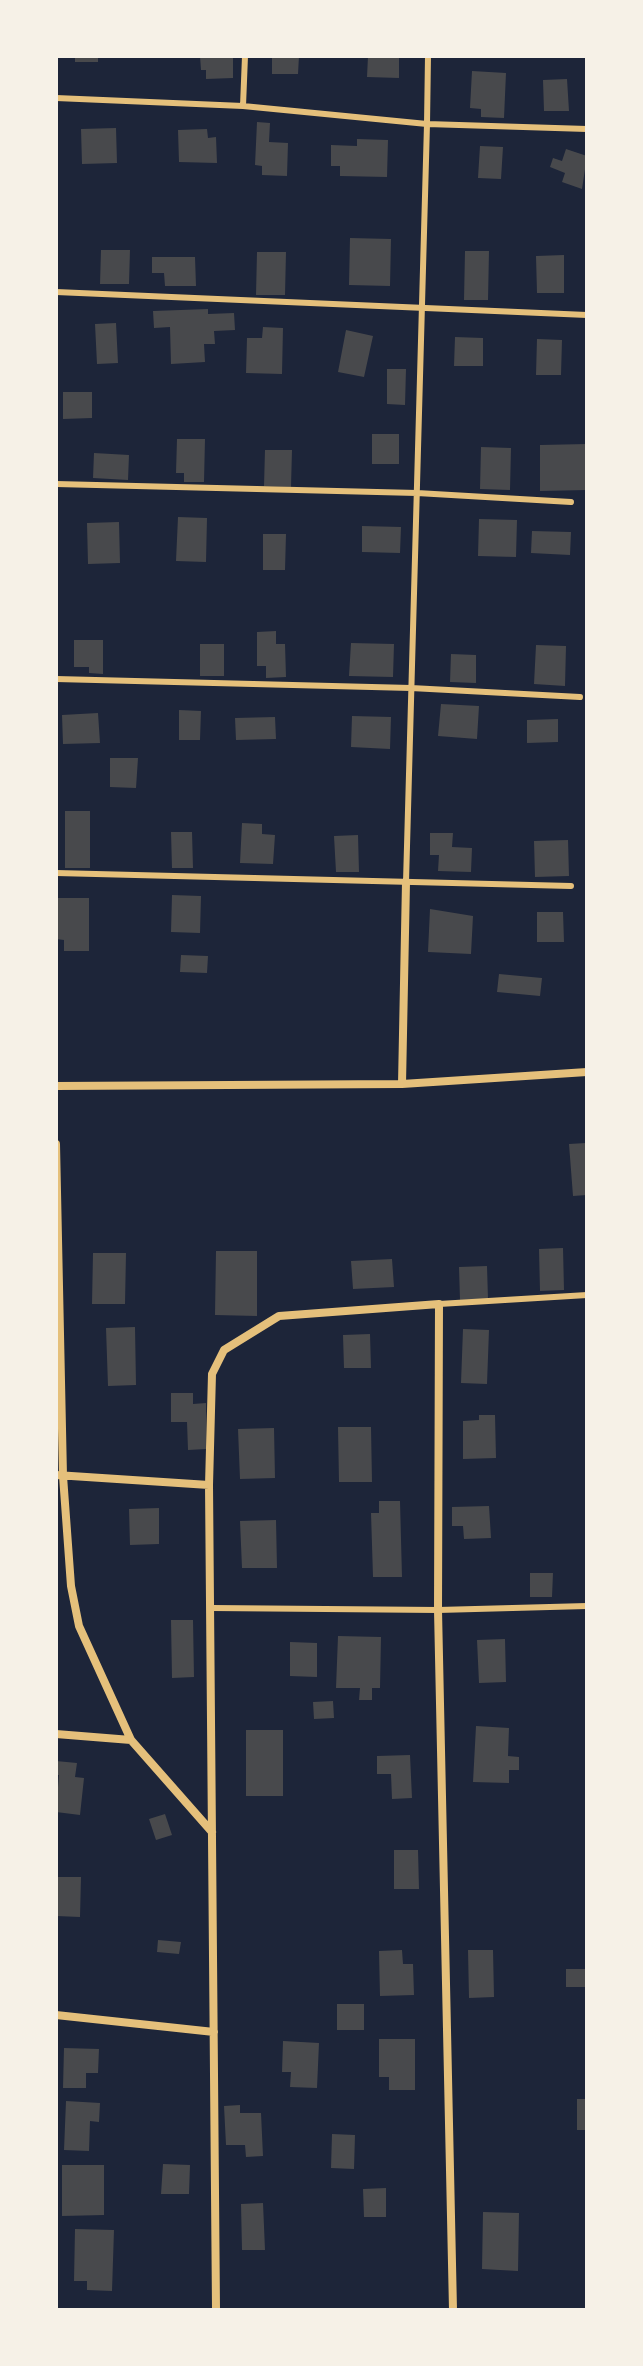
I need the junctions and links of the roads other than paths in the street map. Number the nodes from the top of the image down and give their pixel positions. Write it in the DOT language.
graph roads {
  1 [pos="245,56"];
  2 [pos="428,56"];
  3 [pos="56,98"];
  4 [pos="243,106"];
  5 [pos="427,124"];
  6 [pos="587,129"];
  7 [pos="56,292"];
  8 [pos="420,307"];
  9 [pos="587,315"];
  10 [pos="56,484"];
  11 [pos="417,493"];
  12 [pos="571,502"];
  13 [pos="56,679"];
  14 [pos="411,688"];
  15 [pos="580,697"];
  16 [pos="56,873"];
  17 [pos="406,882"];
  18 [pos="571,886"];
  19 [pos="587,1072"];
  20 [pos="402,1084"];
  21 [pos="56,1086"];
  22 [pos="56,1144"];
  23 [pos="587,1295"];
  24 [pos="439,1304"];
  25 [pos="60,1476"];
  26 [pos="209,1485"];
  27 [pos="587,1606"];
  28 [pos="212,1608"];
  29 [pos="438,1610"];
  30 [pos="56,1734"];
  31 [pos="131,1740"];
  32 [pos="212,1832"];
  33 [pos="56,2015"];
  34 [pos="214,2032"];
  35 [pos="216,2310"];
  36 [pos="453,2310"];
  1 -- 4 [label="lane"];
  2 -- 5 [label="lane"];
  3 -- 4 [label="lane"];
  4 -- 5 [label="lane"];
  5 -- 6 [label="lane"];
  5 -- 8 [label="lane"];
  7 -- 8 [label="lane"];
  8 -- 9 [label="lane"];
  8 -- 11 [label="lane"];
  10 -- 11 [label="lane"];
  11 -- 12 [label="lane"];
  11 -- 14 [label="lane"];
  13 -- 14 [label="lane"];
  14 -- 15 [label="lane"];
  14 -- 17 [label="lane"];
  16 -- 17 [label="lane"];
  17 -- 18 [label="lane"];
  17 -- 20 [label="street"];
  19 -- 20 [label="street"];
  20 -- 21 [label="street"];
  22 -- 25 [label="street"];
  23 -- 24 [label="lane"];
  24 -- 26 [label="street"];
  24 -- 29 [label="street"];
  25 -- 26 [label="street"];
  25 -- 31 [label="street"];
  26 -- 28 [label="street"];
  27 -- 29 [label="lane"];
  28 -- 29 [label="lane"];
  28 -- 32 [label="street"];
  29 -- 36 [label="street"];
  30 -- 31 [label="street"];
  31 -- 32 [label="street"];
  32 -- 34 [label="street"];
  33 -- 34 [label="street"];
  34 -- 35 [label="street"];
}
